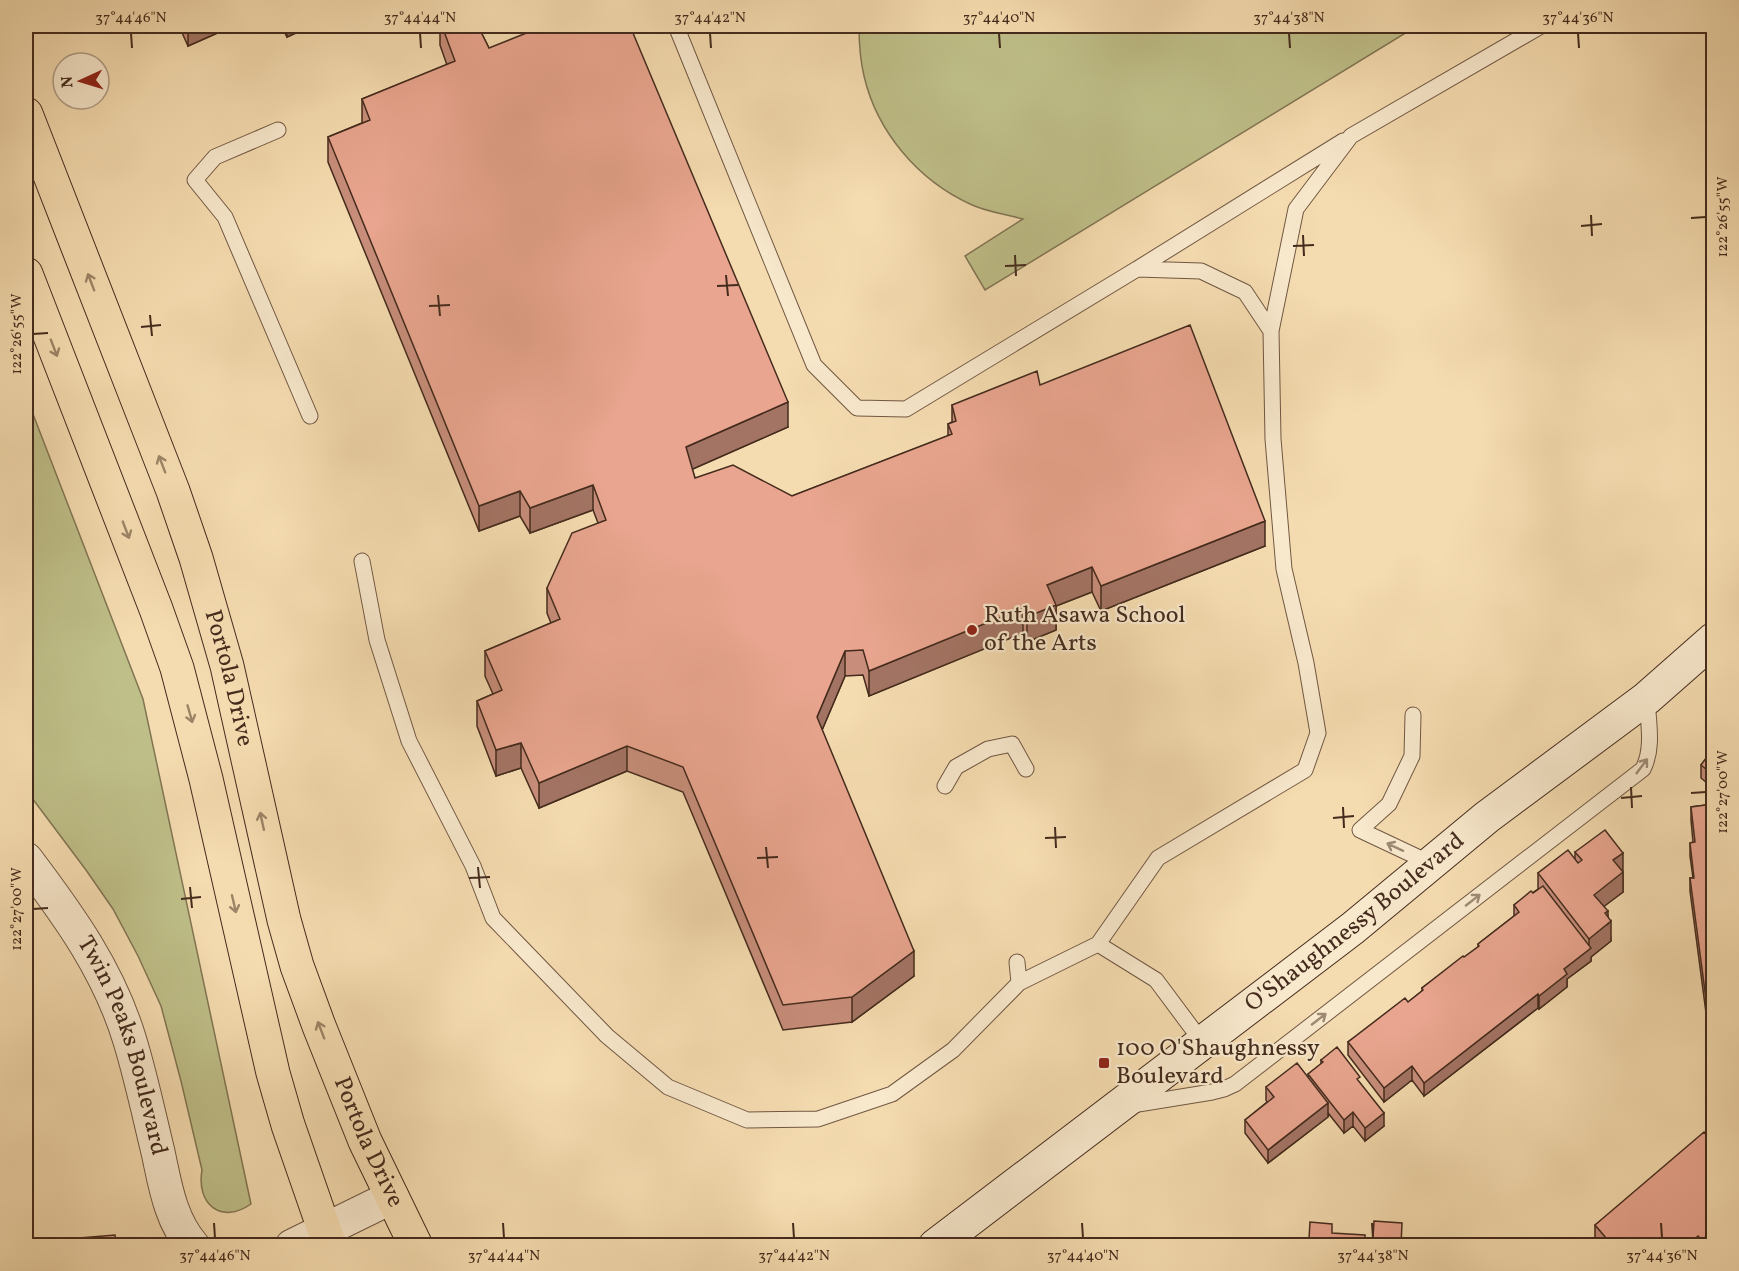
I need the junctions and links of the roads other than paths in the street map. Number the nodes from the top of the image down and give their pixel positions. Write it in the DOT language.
graph roads {
  1 [pos="676,26"];
  2 [pos="1540,26"];
  3 [pos="26,114"];
  4 [pos="278,130"];
  5 [pos="1352,136"];
  6 [pos="1137,269"];
  7 [pos="26,274"];
  8 [pos="1271,332"];
  9 [pos="309,416"];
  10 [pos="362,561"];
  11 [pos="1713,639"];
  12 [pos="1647,698"];
  13 [pos="1413,716"];
  14 [pos="1026,770"];
  15 [pos="945,786"];
  16 [pos="26,859"];
  17 [pos="1430,863"];
  18 [pos="1098,944"];
  19 [pos="1017,962"];
  20 [pos="1019,983"];
  21 [pos="1203,1043"];
  22 [pos="1117,1107"];
  23 [pos="392,1197"];
  24 [pos="328,1238"];
  25 [pos="192,1245"];
  26 [pos="292,1245"];
  27 [pos="416,1245"];
  28 [pos="935,1245"];
  1 -- 6 [label="lane"];
  2 -- 5 [label="lane"];
  23 -- 3 [label="main road, Portola Drive, one-way"];
  4 -- 9 [label="lane"];
  5 -- 6 [label="lane"];
  5 -- 8 [label="lane"];
  6 -- 8 [label="lane"];
  7 -- 24 [label="main road, Portola Drive, one-way"];
  8 -- 18 [label="lane"];
  10 -- 20 [label="lane"];
  11 -- 12 [label="main road, O'Shaughnessy Boulevard"];
  12 -- 17 [label="main road, O'Shaughnessy Boulevard"];
  22 -- 12 [label="lane, one-way"];
  17 -- 13 [label="lane, one-way"];
  14 -- 15 [label="lane"];
  16 -- 25 [label="main road, Twin Peaks Boulevard"];
  17 -- 21 [label="main road, O'Shaughnessy Boulevard"];
  18 -- 20 [label="lane"];
  18 -- 21 [label="lane"];
  19 -- 20 [label="lane"];
  21 -- 22 [label="main road, O'Shaughnessy Boulevard"];
  22 -- 28 [label="main road, O'Shaughnessy Boulevard"];
  23 -- 24 [label="main road"];
  23 -- 27 [label="main road, Portola Drive"];
  24 -- 26 [label="main road"];
}
